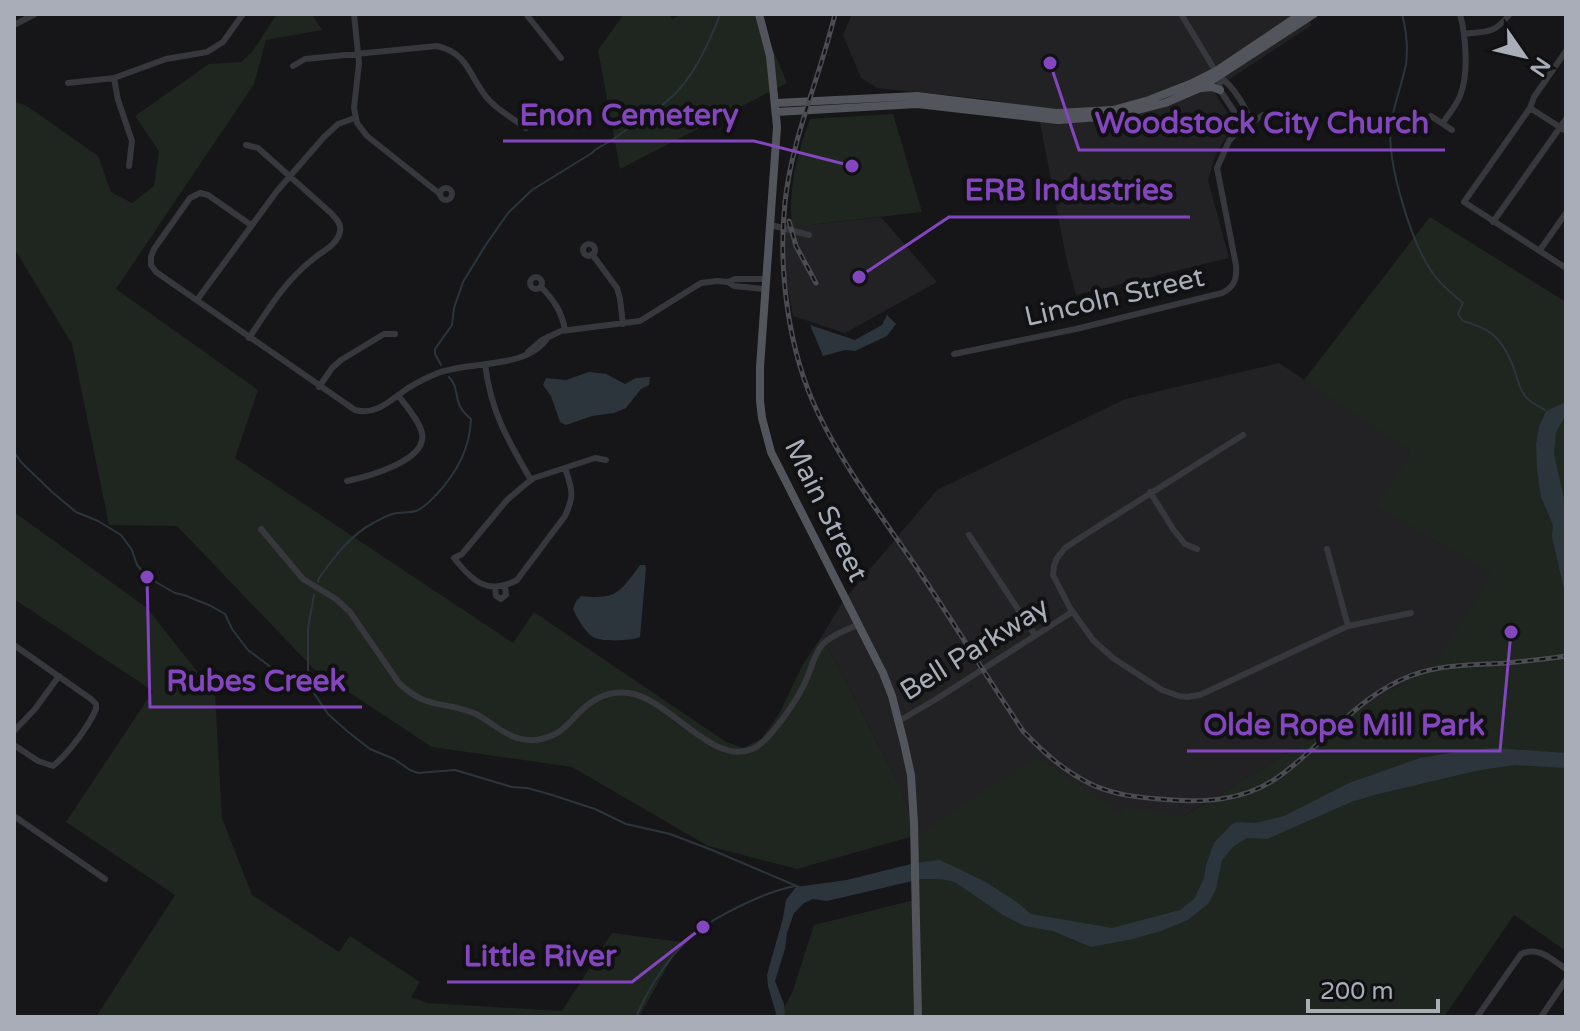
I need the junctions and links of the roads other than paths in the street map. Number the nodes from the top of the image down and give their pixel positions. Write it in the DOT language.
graph roads {
  1 [pos="35,14"];
  2 [pos="243,14"];
  3 [pos="354,14"];
  4 [pos="526,14"];
  5 [pos="759,14"];
  6 [pos="1181,14"];
  7 [pos="1301,14"];
  8 [pos="1314,14"];
  9 [pos="1460,14"];
  10 [pos="1509,15"];
  11 [pos="14,25"];
  12 [pos="1465,34"];
  13 [pos="1566,51"];
  14 [pos="359,54"];
  15 [pos="561,58"];
  16 [pos="293,66"];
  17 [pos="1218,74"];
  18 [pos="114,78"];
  19 [pos="68,83"];
  20 [pos="1200,88"];
  21 [pos="1220,90"];
  22 [pos="776,108"];
  23 [pos="1530,108"];
  24 [pos="1263,115"];
  25 [pos="1431,116"];
  26 [pos="355,118"];
  27 [pos="1566,119"];
  28 [pos="1443,123"];
  29 [pos="1250,124"];
  30 [pos="526,128"];
  31 [pos="1563,129"];
  32 [pos="1452,130"];
  33 [pos="246,145"];
  34 [pos="129,166"];
  35 [pos="290,177"];
  36 [pos="440,194"];
  37 [pos="1566,213"];
  38 [pos="1493,222"];
  39 [pos="251,225"];
  40 [pos="771,225"];
  41 [pos="809,235"];
  42 [pos="1540,250"];
  43 [pos="592,254"];
  44 [pos="1566,268"];
  45 [pos="765,279"];
  46 [pos="728,282"];
  47 [pos="541,287"];
  48 [pos="765,289"];
  49 [pos="197,300"];
  50 [pos="623,324"];
  51 [pos="565,330"];
  52 [pos="395,334"];
  53 [pos="249,338"];
  54 [pos="954,354"];
  55 [pos="485,364"];
  56 [pos="319,387"];
  57 [pos="398,395"];
  58 [pos="1243,435"];
  59 [pos="606,460"];
  60 [pos="565,468"];
  61 [pos="531,480"];
  62 [pos="347,481"];
  63 [pos="1150,492"];
  64 [pos="261,529"];
  65 [pos="969,535"];
  66 [pos="1197,549"];
  67 [pos="1327,549"];
  68 [pos="505,587"];
  69 [pos="495,588"];
  70 [pos="1072,612"];
  71 [pos="1411,613"];
  72 [pos="859,624"];
  73 [pos="1348,626"];
  74 [pos="1035,635"];
  75 [pos="15,647"];
  76 [pos="59,676"];
  77 [pos="899,721"];
  78 [pos="14,731"];
  79 [pos="14,745"];
  80 [pos="15,818"];
  81 [pos="105,879"];
  82 [pos="1566,969"];
  83 [pos="1566,980"];
  84 [pos="918,1017"];
  85 [pos="1477,1017"];
  86 [pos="1541,1017"];
  1 -- 11 [label="street"];
  2 -- 18 [label="street"];
  3 -- 14 [label="street"];
  4 -- 15 [label="street"];
  5 -- 22 [label="main road, Main Street"];
  6 -- 17 [label="street"];
  7 -- 17 [label="main road"];
  8 -- 17 [label="main road"];
  9 -- 12 [label="street"];
  10 -- 12 [label="street"];
  12 -- 28 [label="street"];
  13 -- 23 [label="street"];
  14 -- 16 [label="street"];
  14 -- 26 [label="street"];
  14 -- 30 [label="street"];
  17 -- 20 [label="main road"];
  17 -- 21 [label="street"];
  17 -- 22 [label="main road"];
  17 -- 29 [label="street"];
  18 -- 19 [label="street"];
  18 -- 34 [label="street"];
  20 -- 21 [label="main road"];
  20 -- 22 [label="main road"];
  21 -- 29 [label="street"];
  22 -- 40 [label="main road, Main Street"];
  23 -- 31 [label="street"];
  23 -- 38 [label="street"];
  24 -- 29 [label="street, Lincoln Street"];
  25 -- 28 [label="street"];
  26 -- 35 [label="street"];
  26 -- 36 [label="street"];
  27 -- 31 [label="street"];
  28 -- 32 [label="street"];
  29 -- 54 [label="street, Lincoln Street"];
  31 -- 38 [label="street"];
  33 -- 35 [label="street"];
  35 -- 39 [label="street"];
  35 -- 53 [label="street"];
  37 -- 42 [label="street"];
  38 -- 42 [label="street"];
  39 -- 49 [label="street"];
  39 -- 49 [label="street"];
  40 -- 41 [label="street"];
  40 -- 45 [label="main road, Main Street"];
  42 -- 44 [label="street"];
  43 -- 50 [label="street"];
  45 -- 46 [label="street"];
  45 -- 48 [label="main road, Main Street"];
  46 -- 48 [label="street"];
  46 -- 50 [label="street"];
  47 -- 51 [label="street"];
  48 -- 72 [label="main road, Main Street"];
  49 -- 53 [label="street"];
  50 -- 51 [label="street"];
  51 -- 55 [label="street"];
  52 -- 56 [label="street"];
  53 -- 56 [label="street"];
  55 -- 57 [label="street"];
  55 -- 61 [label="street"];
  56 -- 57 [label="street"];
  57 -- 62 [label="street"];
  58 -- 63 [label="street"];
  59 -- 60 [label="street"];
  60 -- 61 [label="street"];
  60 -- 68 [label="street"];
  61 -- 69 [label="street"];
  63 -- 66 [label="street"];
  63 -- 70 [label="street"];
  64 -- 72 [label="street"];
  65 -- 74 [label="street"];
  67 -- 73 [label="street"];
  68 -- 69 [label="street"];
  68 -- 69 [label="street"];
  70 -- 73 [label="street"];
  70 -- 74 [label="street, Bell Parkway"];
  71 -- 73 [label="street"];
  72 -- 77 [label="main road, Main Street"];
  74 -- 77 [label="street, Bell Parkway"];
  75 -- 76 [label="street"];
  76 -- 78 [label="street"];
  76 -- 79 [label="street"];
  77 -- 84 [label="main road, Main Street"];
  80 -- 81 [label="street"];
  82 -- 85 [label="street"];
  83 -- 86 [label="street"];
}
